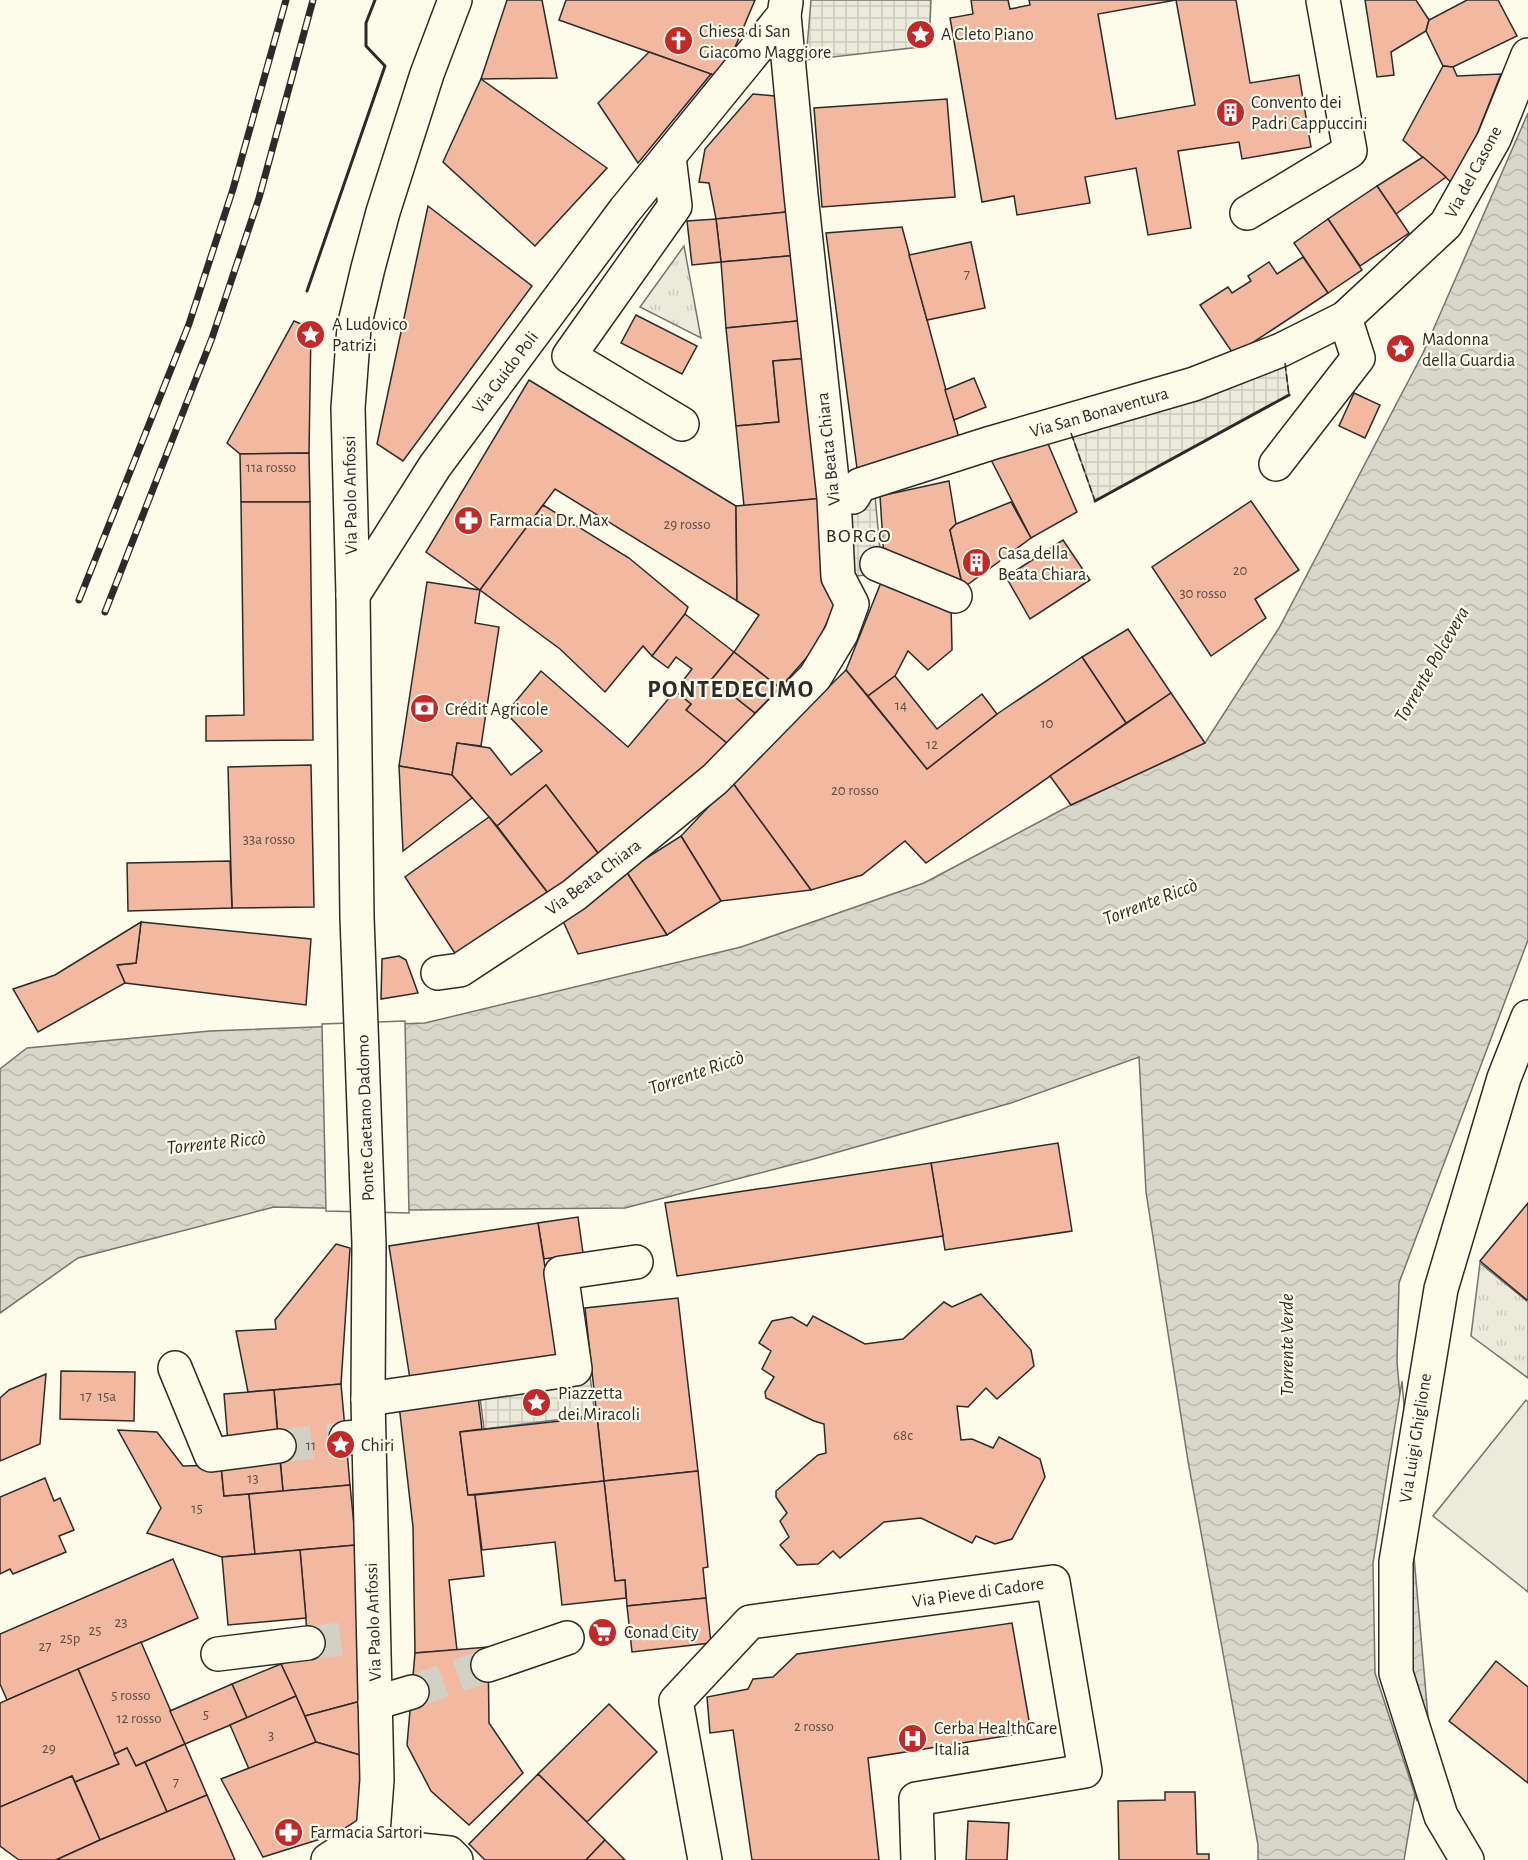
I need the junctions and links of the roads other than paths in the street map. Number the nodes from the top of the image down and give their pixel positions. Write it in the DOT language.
graph roads {
  1 [pos="455,0"];
  2 [pos="1323,0"];
  3 [pos="785,8"];
  4 [pos="1528,55"];
  5 [pos="669,157"];
  6 [pos="1246,213"];
  7 [pos="1345,318"];
  8 [pos="682,424"];
  9 [pos="1276,464"];
  10 [pos="853,497"];
  11 [pos="877,564"];
  12 [pos="353,595"];
  13 [pos="955,596"];
  14 [pos="438,973"];
  15 [pos="362,1005"];
  16 [pos="1528,1017"];
  17 [pos="369,1232"];
  18 [pos="636,1262"];
  19 [pos="175,1368"];
  20 [pos="368,1399"];
  21 [pos="279,1446"];
  22 [pos="567,1638"];
  23 [pos="308,1643"];
  24 [pos="218,1654"];
  25 [pos="488,1665"];
  26 [pos="412,1692"];
  27 [pos="375,1704"];
  28 [pos="369,1849"];
  29 [pos="328,1860"];
  30 [pos="456,1860"];
  31 [pos="705,1860"];
  32 [pos="918,1860"];
  33 [pos="1467,1860"];
  1 -- 12 [label="street, Via Paolo Anfossi"];
  2 -- 6 [label="street"];
  3 -- 5 [label="street, Via Guido Poli"];
  3 -- 14 [label="street, Via Beata Chiara"];
  4 -- 7 [label="street, Via del Casone"];
  5 -- 8 [label="street"];
  5 -- 12 [label="street, Via Guido Poli"];
  7 -- 9 [label="street"];
  7 -- 10 [label="street, Via San Bonaventura"];
  11 -- 13 [label="street"];
  12 -- 15 [label="street, Via Paolo Anfossi"];
  15 -- 17 [label="street, Ponte Gaetano Dadomo"];
  16 -- 33 [label="street, Via Luigi Ghiglione"];
  17 -- 20 [label="street, Via Paolo Anfossi"];
  18 -- 20 [label="street"];
  19 -- 21 [label="street"];
  20 -- 27 [label="street, Via Paolo Anfossi"];
  22 -- 25 [label="street"];
  23 -- 24 [label="street"];
  26 -- 27 [label="street"];
  27 -- 28 [label="street, Via Paolo Anfossi"];
  28 -- 29 [label="street"];
  28 -- 30 [label="street"];
  31 -- 32 [label="street, Via Pieve di Cadore"];
}
